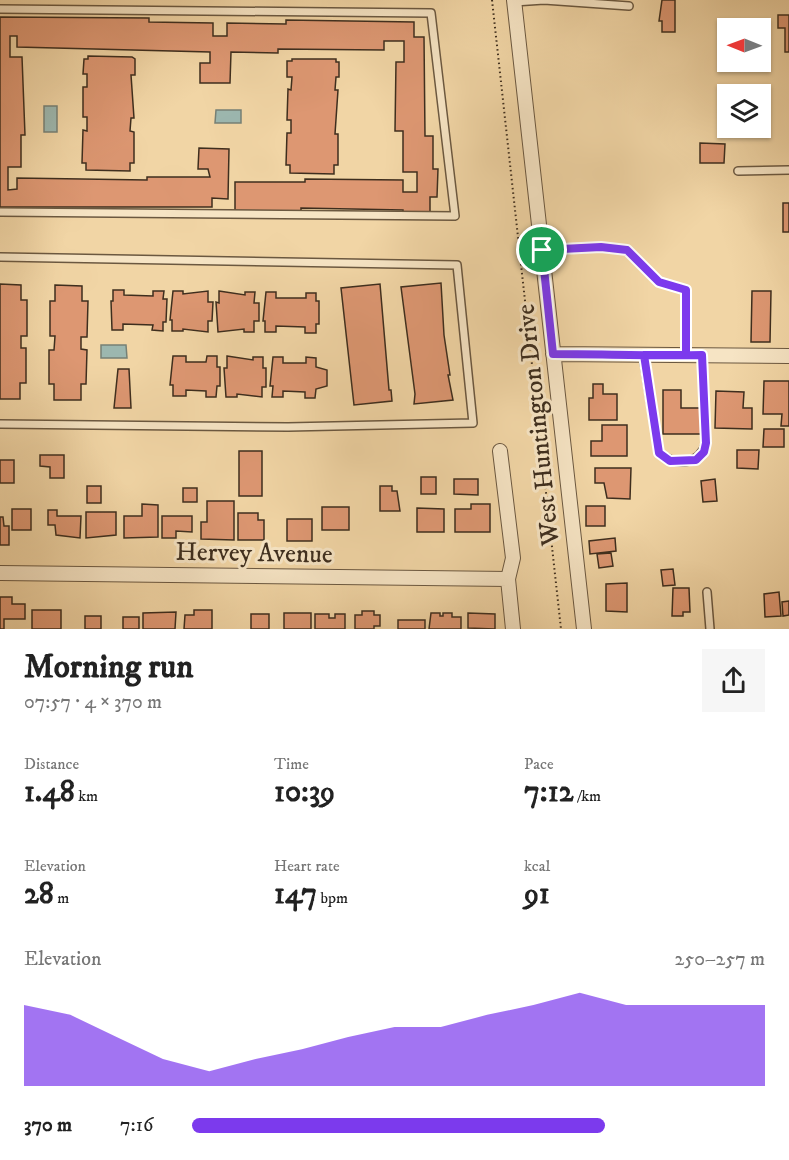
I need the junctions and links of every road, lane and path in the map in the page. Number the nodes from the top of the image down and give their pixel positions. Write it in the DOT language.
graph roads {
  1 [pos="492,0"];
  2 [pos="514,1"];
  3 [pos="629,6"];
  4 [pos="0,9"];
  5 [pos="789,170"];
  6 [pos="738,171"];
  7 [pos="0,212"];
  8 [pos="542,250"];
  9 [pos="0,257"];
  10 [pos="553,354"];
  11 [pos="644,355"];
  12 [pos="686,355"];
  13 [pos="702,355"];
  14 [pos="789,356"];
  15 [pos="0,424"];
  16 [pos="500,451"];
  17 [pos="0,573"];
  18 [pos="508,579"];
  19 [pos="706,592"];
  20 [pos="513,629"];
  21 [pos="561,629"];
  22 [pos="584,629"];
  23 [pos="710,629"];
  1 -- 21 [label="path"];
  2 -- 3 [label="lane"];
  2 -- 8 [label="street, West Huntington Drive"];
  4 -- 7 [label="lane"];
  5 -- 6 [label="lane"];
  8 -- 10 [label="street, West Huntington Drive"];
  8 -- 12 [label="lane"];
  9 -- 15 [label="lane"];
  10 -- 11 [label="street"];
  10 -- 22 [label="street, West Huntington Drive"];
  11 -- 12 [label="street"];
  11 -- 13 [label="lane"];
  12 -- 13 [label="street"];
  13 -- 14 [label="street"];
  16 -- 18 [label="street"];
  17 -- 18 [label="street, Hervey Avenue"];
  18 -- 20 [label="street"];
  19 -- 23 [label="lane"];
}
